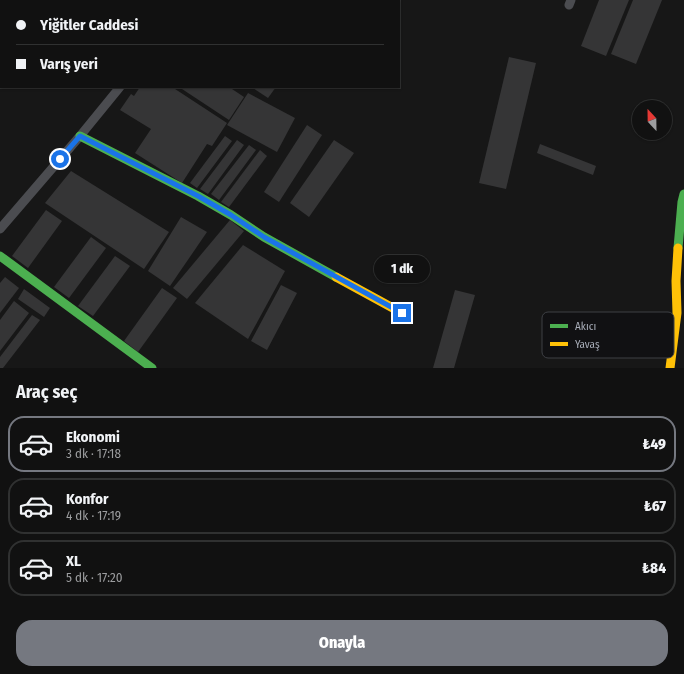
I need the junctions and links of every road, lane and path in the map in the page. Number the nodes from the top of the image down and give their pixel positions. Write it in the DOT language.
graph roads {
  1 [pos="119,88"];
  2 [pos="80,136"];
  3 [pos="684,194"];
  4 [pos="0,228"];
  5 [pos="0,256"];
  6 [pos="402,313"];
  7 [pos="674,337"];
  8 [pos="671,358"];
  9 [pos="152,368"];
  10 [pos="670,368"];
  1 -- 2 [label="street"];
  2 -- 4 [label="street"];
  2 -- 6 [label="street"];
  3 -- 7 [label="street"];
  5 -- 9 [label="street"];
  8 -- 10 [label="street"];
}
